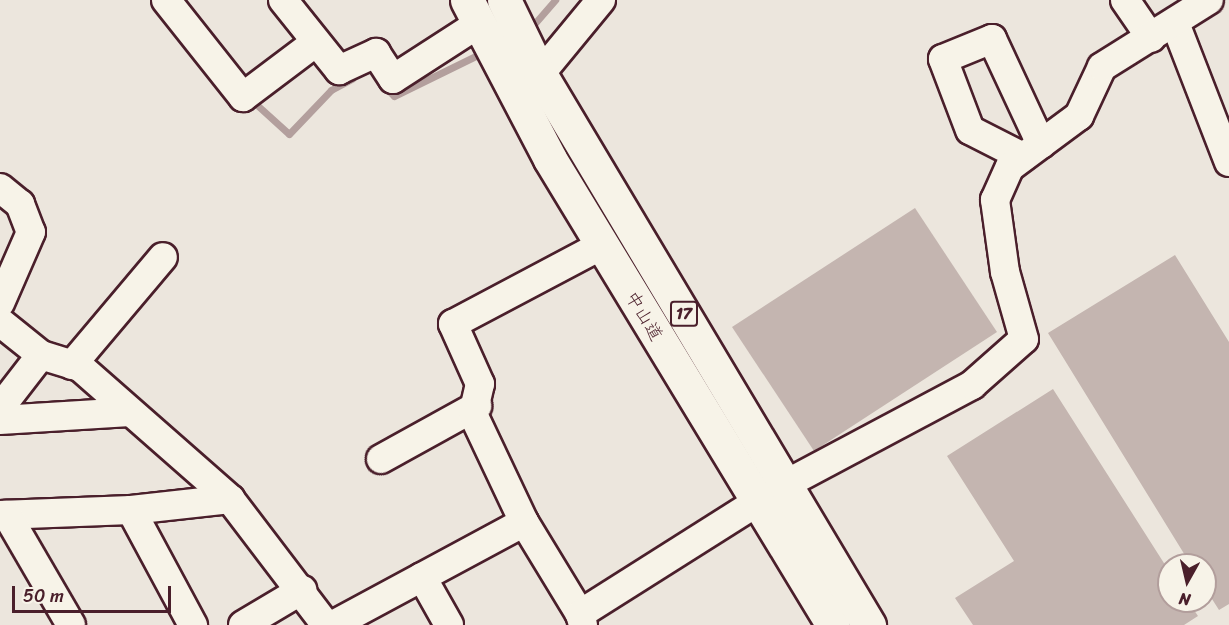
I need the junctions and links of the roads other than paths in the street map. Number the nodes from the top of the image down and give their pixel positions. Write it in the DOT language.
graph roads {
  1 [pos="166,0"];
  2 [pos="283,0"];
  3 [pos="504,0"];
  4 [pos="601,0"];
  5 [pos="1125,0"];
  6 [pos="1209,0"];
  7 [pos="473,12"];
  8 [pos="1175,23"];
  9 [pos="1151,38"];
  10 [pos="316,42"];
  11 [pos="540,74"];
  12 [pos="1229,162"];
  13 [pos="0,188"];
  14 [pos="602,245"];
  15 [pos="163,256"];
  16 [pos="0,303"];
  17 [pos="0,322"];
  18 [pos="41,355"];
  19 [pos="72,364"];
  20 [pos="477,406"];
  21 [pos="0,408"];
  22 [pos="130,412"];
  23 [pos="0,420"];
  24 [pos="381,459"];
  25 [pos="786,484"];
  26 [pos="230,499"];
  27 [pos="758,503"];
  28 [pos="131,510"];
  29 [pos="4,515"];
  30 [pos="524,522"];
  31 [pos="422,577"];
  32 [pos="302,590"];
  33 [pos="581,620"];
  34 [pos="71,625"];
  35 [pos="193,625"];
  36 [pos="243,625"];
  37 [pos="326,625"];
  38 [pos="333,625"];
  39 [pos="449,625"];
  40 [pos="833,625"];
  41 [pos="869,625"];
  1 -- 10 [label="street"];
  2 -- 10 [label="street"];
  3 -- 11 [label="highway, 中山道 / 17"];
  4 -- 11 [label="street"];
  5 -- 9 [label="street"];
  6 -- 8 [label="street"];
  7 -- 10 [label="street"];
  7 -- 14 [label="highway, 中山道 / 17"];
  8 -- 9 [label="street"];
  8 -- 12 [label="street"];
  9 -- 25 [label="street"];
  11 -- 25 [label="highway, 中山道 / 17"];
  13 -- 16 [label="street"];
  14 -- 20 [label="street"];
  14 -- 27 [label="highway, 中山道 / 17"];
  15 -- 19 [label="street"];
  17 -- 18 [label="street"];
  18 -- 19 [label="street"];
  18 -- 21 [label="street"];
  19 -- 22 [label="street"];
  20 -- 24 [label="street"];
  20 -- 30 [label="street"];
  22 -- 23 [label="street"];
  22 -- 26 [label="street"];
  25 -- 27 [label="street"];
  25 -- 41 [label="highway, 中山道 / 17"];
  26 -- 28 [label="street"];
  26 -- 32 [label="street"];
  27 -- 33 [label="street"];
  27 -- 40 [label="highway, 中山道 / 17"];
  28 -- 29 [label="street"];
  28 -- 35 [label="street"];
  29 -- 34 [label="street"];
  30 -- 31 [label="street"];
  30 -- 33 [label="street"];
  31 -- 38 [label="street"];
  31 -- 39 [label="street"];
  32 -- 36 [label="street"];
  32 -- 37 [label="street"];
}
